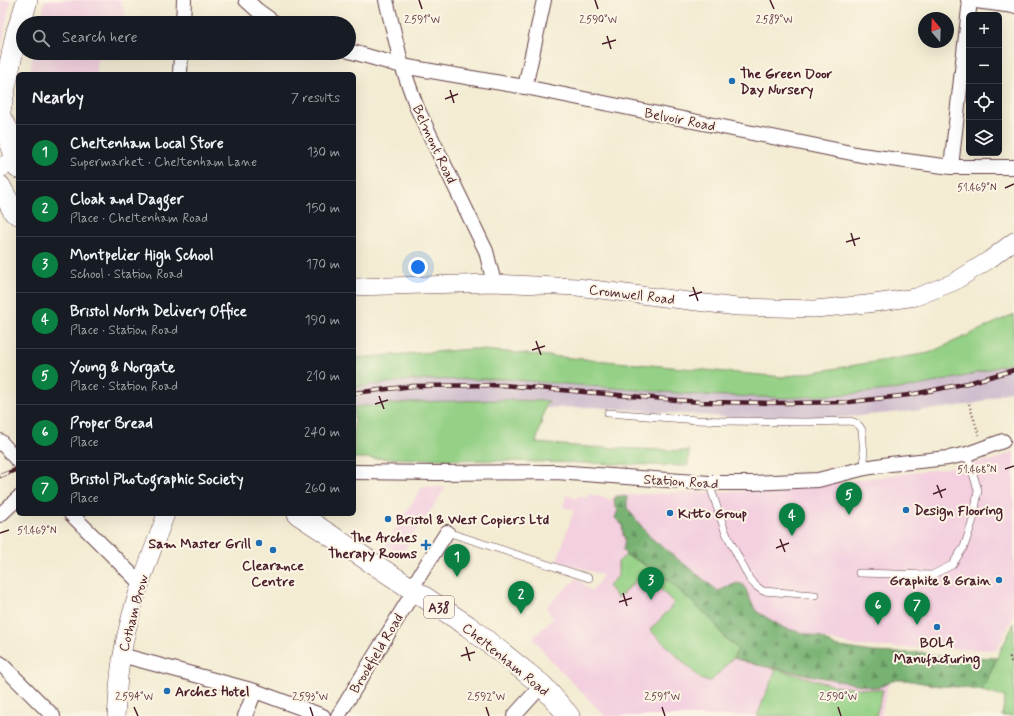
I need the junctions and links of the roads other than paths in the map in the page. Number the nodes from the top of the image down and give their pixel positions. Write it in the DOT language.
graph roads {
  1 [pos="26,0"];
  2 [pos="184,0"];
  3 [pos="246,0"];
  4 [pos="386,0"];
  5 [pos="544,0"];
  6 [pos="969,0"];
  7 [pos="1014,6"];
  8 [pos="22,16"];
  9 [pos="183,16"];
  10 [pos="265,16"];
  11 [pos="16,36"];
  12 [pos="356,53"];
  13 [pos="181,60"];
  14 [pos="402,66"];
  15 [pos="180,72"];
  16 [pos="525,87"];
  17 [pos="0,111"];
  18 [pos="951,166"];
  19 [pos="1014,167"];
  20 [pos="0,186"];
  21 [pos="16,210"];
  22 [pos="1014,241"];
  23 [pos="494,283"];
  24 [pos="356,287"];
  25 [pos="608,413"];
  26 [pos="0,441"];
  27 [pos="1003,442"];
  28 [pos="967,454"];
  29 [pos="16,458"];
  30 [pos="865,468"];
  31 [pos="356,472"];
  32 [pos="710,484"];
  33 [pos="16,500"];
  34 [pos="0,515"];
  35 [pos="73,516"];
  36 [pos="165,516"];
  37 [pos="301,516"];
  38 [pos="447,532"];
  39 [pos="860,573"];
  40 [pos="589,578"];
  41 [pos="140,583"];
  42 [pos="413,590"];
  43 [pos="815,595"];
  44 [pos="121,655"];
  45 [pos="0,663"];
  46 [pos="542,685"];
  47 [pos="255,691"];
  48 [pos="53,716"];
  49 [pos="116,716"];
  50 [pos="245,716"];
  51 [pos="323,716"];
  52 [pos="338,716"];
  53 [pos="514,716"];
  54 [pos="569,716"];
  1 -- 8 [label="main road"];
  2 -- 9 [label="street"];
  3 -- 10 [label="street"];
  4 -- 14 [label="street, Belmont Road"];
  5 -- 16 [label="street"];
  6 -- 7 [label="street"];
  6 -- 18 [label="street"];
  11 -- 17 [label="main road"];
  12 -- 14 [label="street, Belvoir Road"];
  13 -- 15 [label="street"];
  14 -- 16 [label="street, Belvoir Road"];
  14 -- 23 [label="street, Belmont Road"];
  16 -- 18 [label="street, Belvoir Road"];
  18 -- 19 [label="street, Belvoir Road"];
  20 -- 21 [label="main road"];
  22 -- 23 [label="street, Cromwell Road"];
  23 -- 24 [label="street, Cromwell Road"];
  25 -- 30 [label="lane"];
  26 -- 29 [label="street"];
  27 -- 28 [label="street, Station Road"];
  28 -- 30 [label="street, Station Road"];
  28 -- 39 [label="lane"];
  30 -- 32 [label="street, Station Road"];
  31 -- 32 [label="street, Station Road"];
  32 -- 43 [label="lane"];
  33 -- 34 [label="street"];
  35 -- 41 [label="street"];
  36 -- 41 [label="street, Cotham Brow"];
  37 -- 42 [label="main road, Cheltenham Road / A38"];
  38 -- 40 [label="lane"];
  38 -- 42 [label="street, Brookfield Road"];
  41 -- 44 [label="street, Cotham Brow"];
  42 -- 46 [label="main road, Cheltenham Road / A38"];
  42 -- 52 [label="street, Brookfield Road"];
  44 -- 47 [label="street"];
  44 -- 49 [label="street, Cotham Brow"];
  45 -- 48 [label="street"];
  46 -- 53 [label="street"];
  46 -- 54 [label="main road, Cheltenham Road / A38"];
  47 -- 50 [label="street"];
  47 -- 51 [label="street"];
}
